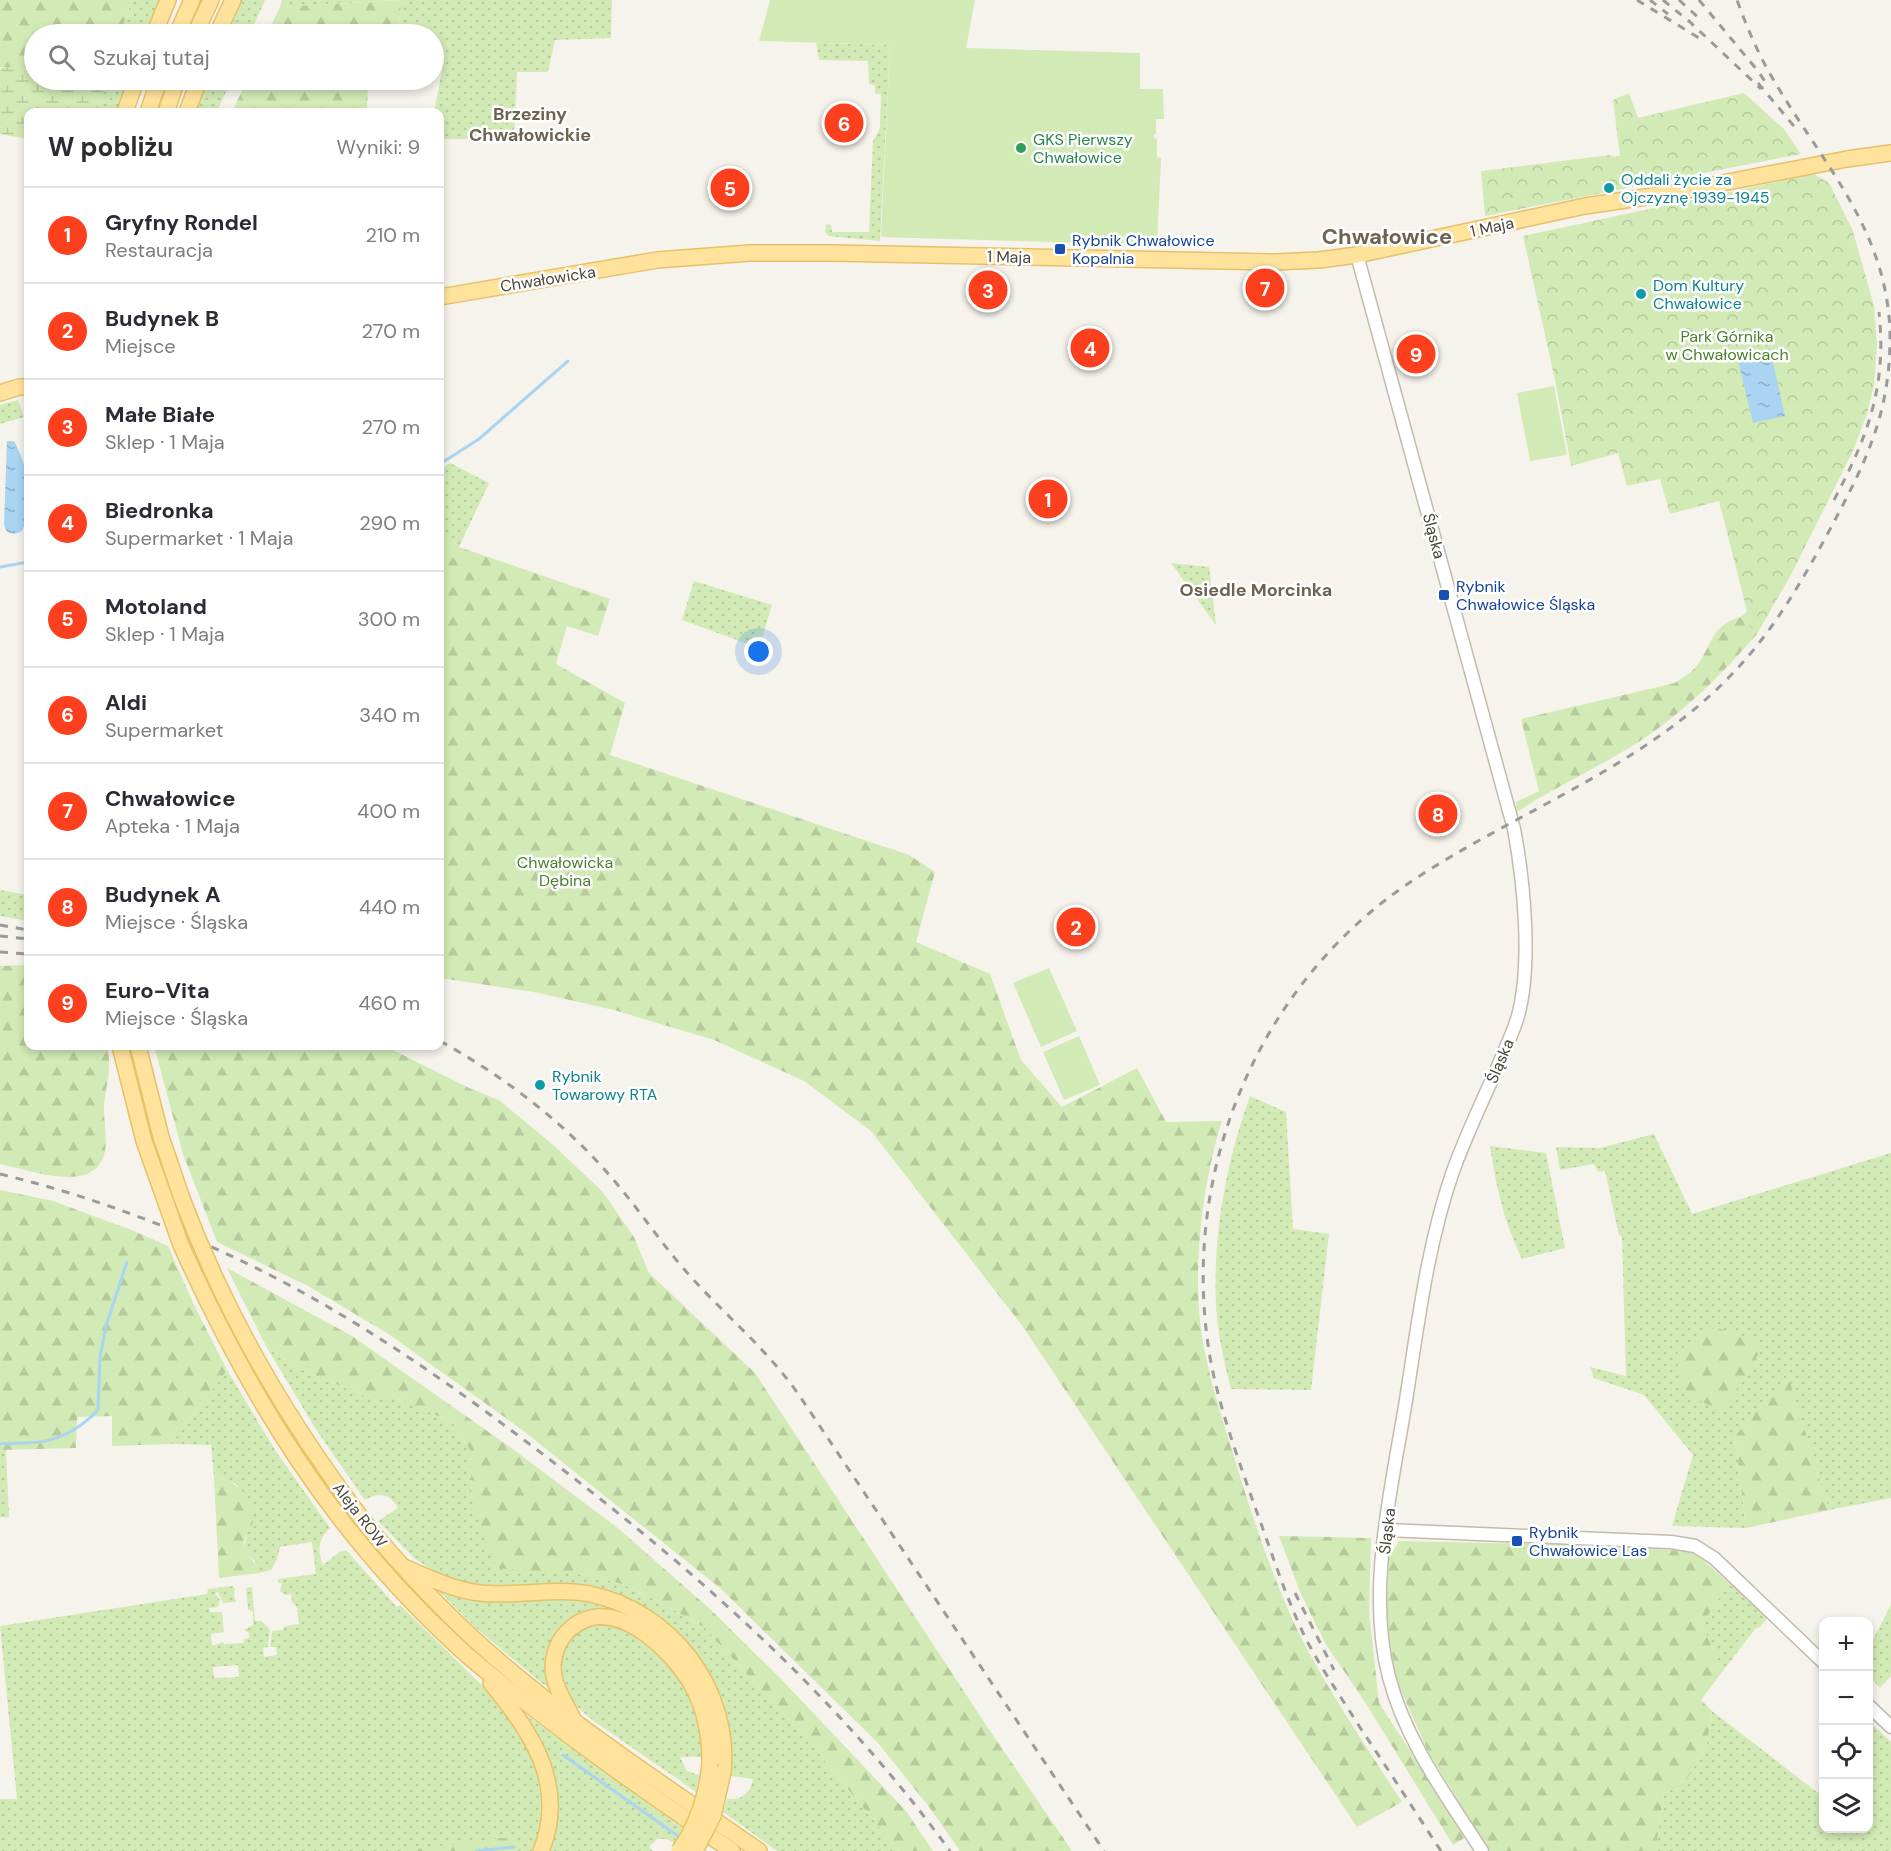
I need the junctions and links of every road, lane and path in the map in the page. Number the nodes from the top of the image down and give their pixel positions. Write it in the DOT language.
graph roads {
  1 [pos="168,0"];
  2 [pos="192,0"];
  3 [pos="211,0"];
  4 [pos="233,0"];
  5 [pos="158,24"];
  6 [pos="181,24"];
  7 [pos="200,24"];
  8 [pos="222,24"];
  9 [pos="133,90"];
  10 [pos="156,90"];
  11 [pos="174,90"];
  12 [pos="195,90"];
  13 [pos="126,108"];
  14 [pos="149,108"];
  15 [pos="167,108"];
  16 [pos="188,108"];
  17 [pos="1891,153"];
  18 [pos="1357,255"];
  19 [pos="657,260"];
  20 [pos="444,296"];
  21 [pos="24,384"];
  22 [pos="0,393"];
  23 [pos="121,1050"];
  24 [pos="139,1050"];
  25 [pos="1386,1530"];
  26 [pos="402,1566"];
  27 [pos="1819,1658"];
  28 [pos="474,1661"];
  29 [pos="1873,1709"];
  30 [pos="574,1720"];
  31 [pos="1891,1727"];
  32 [pos="541,1851"];
  33 [pos="679,1851"];
  34 [pos="695,1851"];
  35 [pos="732,1851"];
  36 [pos="759,1851"];
  37 [pos="1482,1851"];
  1 -- 5 [label="main road"];
  2 -- 6 [label="main road"];
  3 -- 7 [label="main road"];
  4 -- 8 [label="main road"];
  9 -- 13 [label="main road"];
  10 -- 14 [label="main road"];
  11 -- 15 [label="main road"];
  12 -- 16 [label="main road"];
  17 -- 18 [label="main road, 1 Maja"];
  18 -- 19 [label="main road, 1 Maja"];
  18 -- 25 [label="street, Śląska"];
  19 -- 20 [label="main road, Chwałowicka"];
  21 -- 22 [label="main road"];
  23 -- 28 [label="main road, Aleja ROW, bridge"];
  24 -- 26 [label="main road, Aleja ROW, bridge"];
  25 -- 27 [label="street"];
  25 -- 37 [label="street, Śląska"];
  26 -- 30 [label="main road, Aleja ROW"];
  26 -- 34 [label="main road, bridge"];
  28 -- 32 [label="main road"];
  28 -- 35 [label="main road, Aleja ROW"];
  29 -- 31 [label="street"];
  30 -- 33 [label="main road, bridge"];
  30 -- 36 [label="main road, Aleja ROW"];
}
